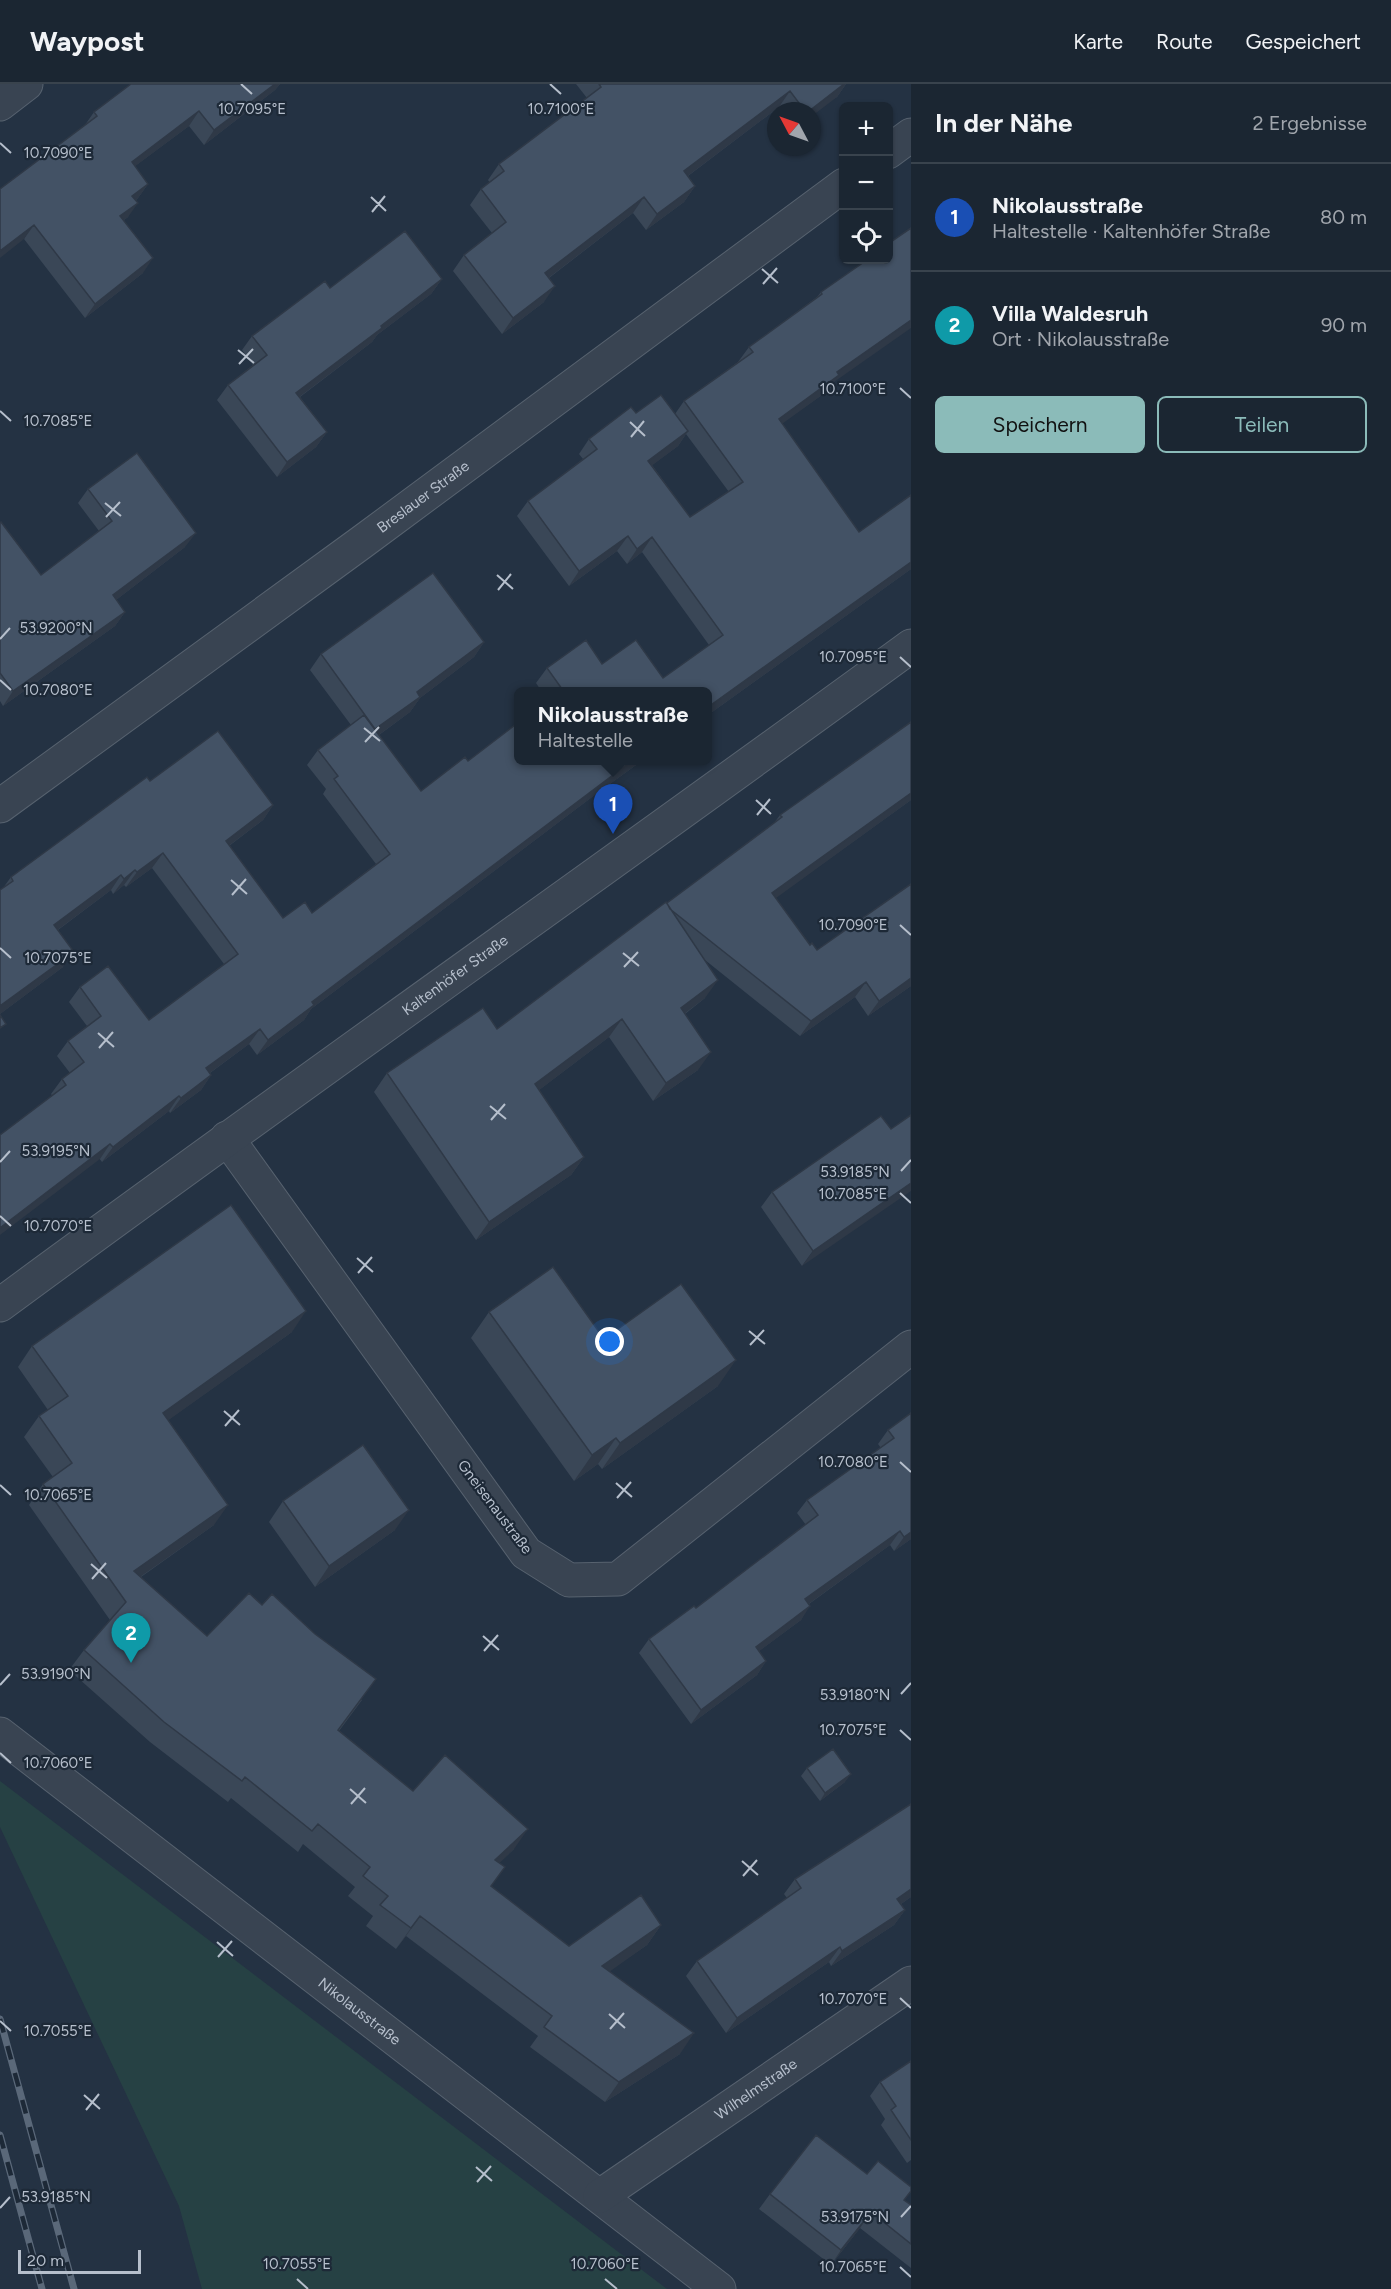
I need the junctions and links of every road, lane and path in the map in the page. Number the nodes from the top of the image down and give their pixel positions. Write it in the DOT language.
graph roads {
  1 [pos="26,84"];
  2 [pos="0,104"];
  3 [pos="911,135"];
  4 [pos="893,148"];
  5 [pos="839,188"];
  6 [pos="911,646"];
  7 [pos="0,806"];
  8 [pos="226,1138"];
  9 [pos="0,1305"];
  10 [pos="911,1347"];
  11 [pos="0,1734"];
  12 [pos="911,1983"];
  13 [pos="600,2196"];
  14 [pos="719,2289"];
  1 -- 2 [label="street"];
  3 -- 4 [label="street"];
  5 -- 7 [label="street, Breslauer Straße"];
  6 -- 8 [label="street, Kaltenhöfer Straße"];
  8 -- 9 [label="street, Kaltenhöfer Straße"];
  8 -- 10 [label="street, Gneisenaustraße"];
  11 -- 13 [label="street, Nikolausstraße"];
  12 -- 13 [label="street, Wilhelmstraße"];
  13 -- 14 [label="street, Nikolausstraße"];
}
